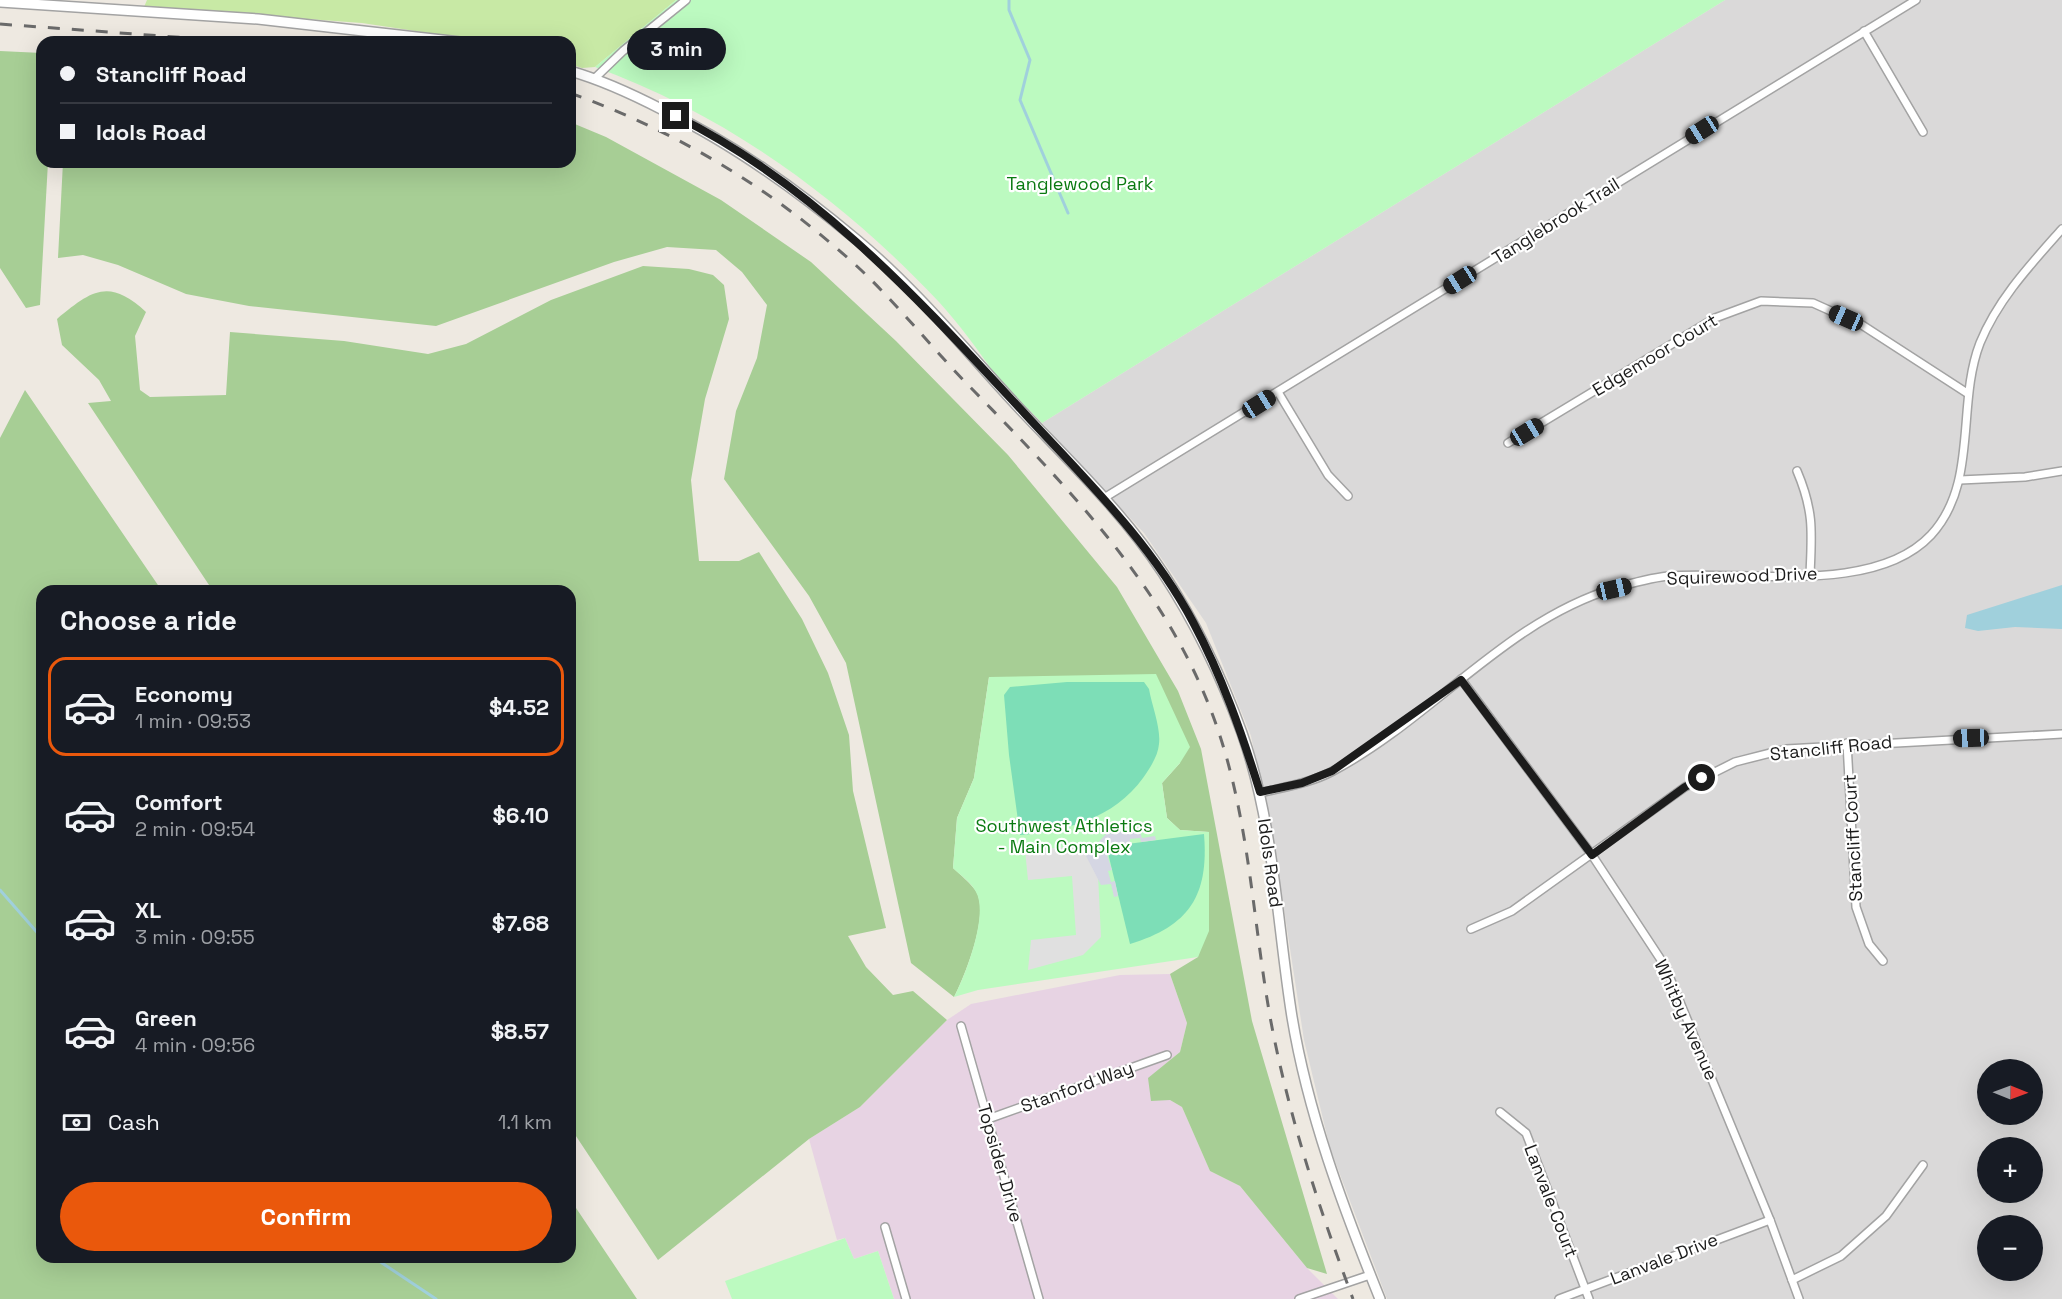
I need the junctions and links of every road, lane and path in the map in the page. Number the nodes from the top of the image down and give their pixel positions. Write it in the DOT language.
graph roads {
  1 [pos="686,0"];
  2 [pos="1916,0"];
  3 [pos="0,2"];
  4 [pos="52,2"];
  5 [pos="1864,31"];
  6 [pos="405,36"];
  7 [pos="576,73"];
  8 [pos="594,79"];
  9 [pos="1923,132"];
  10 [pos="2062,229"];
  11 [pos="1278,392"];
  12 [pos="1967,393"];
  13 [pos="1508,443"];
  14 [pos="1797,471"];
  15 [pos="2062,471"];
  16 [pos="1960,480"];
  17 [pos="1348,496"];
  18 [pos="1104,498"];
  19 [pos="1809,574"];
  20 [pos="1461,680"];
  21 [pos="2062,734"];
  22 [pos="1847,744"];
  23 [pos="1260,792"];
  24 [pos="1592,855"];
  25 [pos="1472,929"];
  26 [pos="1883,961"];
  27 [pos="961,1026"];
  28 [pos="1167,1055"];
  29 [pos="1500,1112"];
  30 [pos="988,1119"];
  31 [pos="1923,1165"];
  32 [pos="1770,1220"];
  33 [pos="885,1227"];
  34 [pos="1370,1275"];
  35 [pos="1792,1280"];
  36 [pos="1585,1289"];
  37 [pos="906,1299"];
  38 [pos="1039,1299"];
  39 [pos="1299,1299"];
  40 [pos="1380,1299"];
  41 [pos="1559,1299"];
  42 [pos="1589,1299"];
  43 [pos="1799,1299"];
  1 -- 8 [label="street"];
  2 -- 5 [label="street, Tanglebrook Trail"];
  3 -- 4 [label="street"];
  4 -- 6 [label="street"];
  5 -- 9 [label="street"];
  5 -- 11 [label="street, Tanglebrook Trail"];
  7 -- 8 [label="street, Idols Road"];
  8 -- 18 [label="street, Idols Road"];
  10 -- 12 [label="street, Squirewood Drive"];
  11 -- 17 [label="street"];
  11 -- 18 [label="street, Tanglebrook Trail"];
  12 -- 13 [label="street, Edgemoor Court"];
  12 -- 16 [label="street, Squirewood Drive"];
  14 -- 19 [label="street"];
  15 -- 16 [label="street"];
  16 -- 19 [label="street, Squirewood Drive"];
  18 -- 23 [label="street, Idols Road"];
  19 -- 20 [label="street, Squirewood Drive"];
  20 -- 23 [label="street, Squirewood Drive"];
  20 -- 24 [label="street, Whitby Avenue"];
  21 -- 22 [label="street, Stancliff Road"];
  22 -- 24 [label="street, Stancliff Road"];
  22 -- 26 [label="street, Stancliff Court"];
  23 -- 34 [label="street, Idols Road"];
  24 -- 25 [label="street, Stancliff Road"];
  24 -- 32 [label="street, Whitby Avenue"];
  27 -- 30 [label="street, Topsider Drive"];
  28 -- 30 [label="street, Stanford Way"];
  29 -- 36 [label="street, Lanvale Court"];
  30 -- 38 [label="street, Topsider Drive"];
  31 -- 35 [label="street"];
  32 -- 35 [label="street, Whitby Avenue"];
  32 -- 36 [label="street, Lanvale Drive"];
  33 -- 37 [label="street"];
  34 -- 39 [label="street"];
  34 -- 40 [label="street, Idols Road"];
  35 -- 43 [label="street, Whitby Avenue"];
  36 -- 41 [label="street, Lanvale Drive"];
  36 -- 42 [label="street, Lanvale Court"];
}
